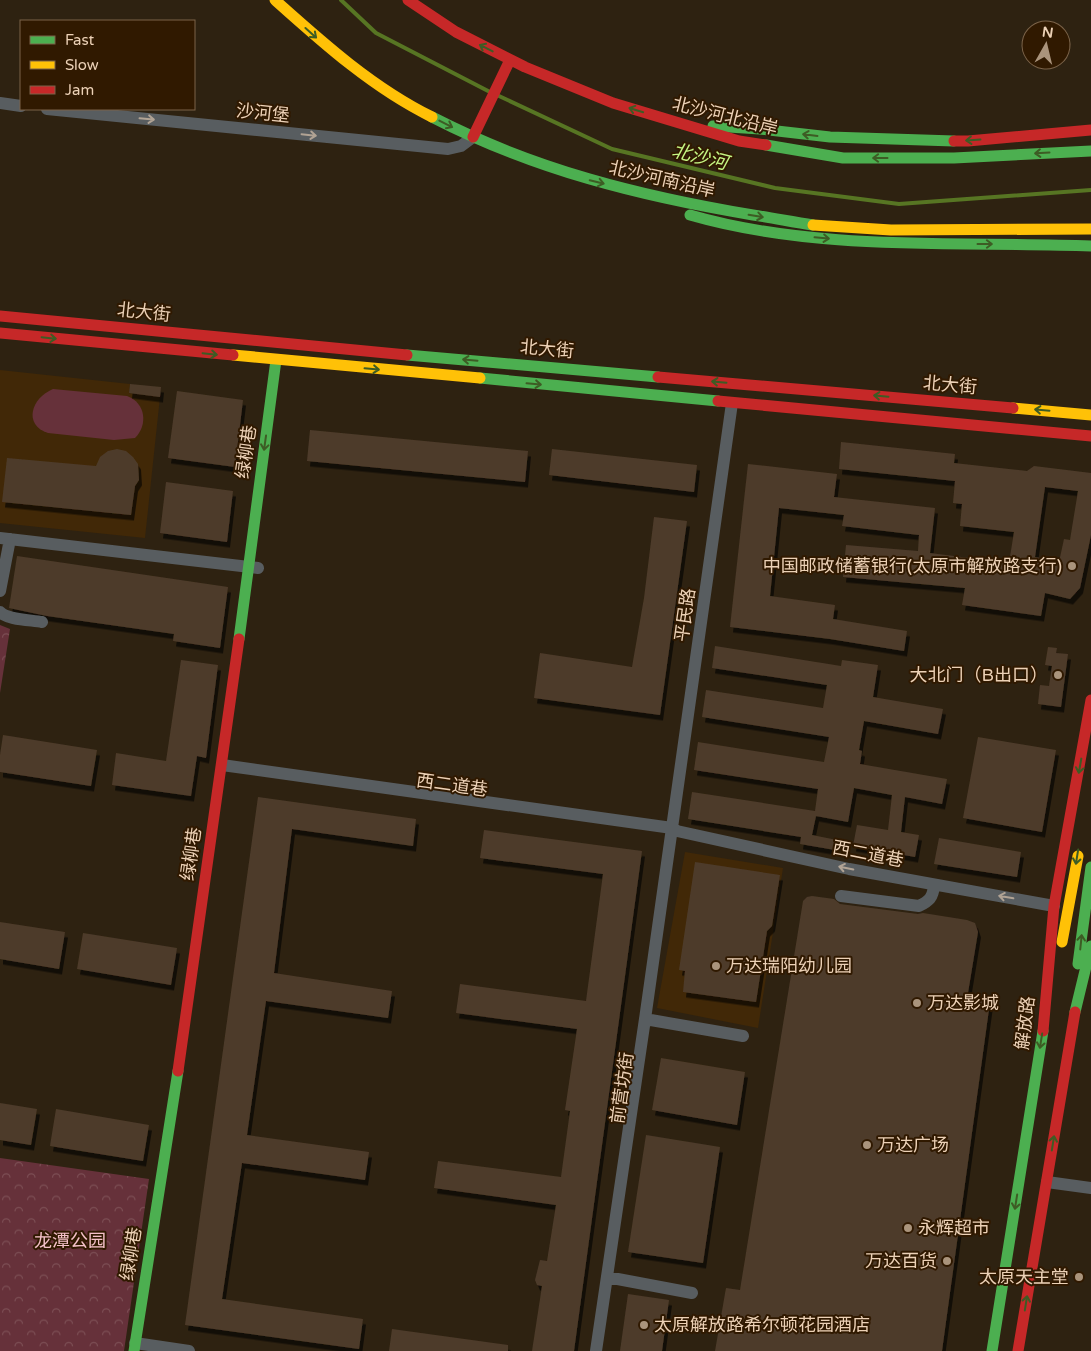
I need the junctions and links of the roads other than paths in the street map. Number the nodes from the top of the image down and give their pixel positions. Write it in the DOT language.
graph roads {
  1 [pos="275,0"];
  2 [pos="408,0"];
  3 [pos="512,66"];
  4 [pos="0,103"];
  5 [pos="20,106"];
  6 [pos="57,110"];
  7 [pos="666,120"];
  8 [pos="1091,130"];
  9 [pos="479,134"];
  10 [pos="1091,151"];
  11 [pos="641,193"];
  12 [pos="1091,229"];
  13 [pos="1091,246"];
  14 [pos="0,316"];
  15 [pos="0,333"];
  16 [pos="281,360"];
  17 [pos="736,403"];
  18 [pos="1091,415"];
  19 [pos="1091,436"];
  20 [pos="5,538"];
  21 [pos="253,567"];
  22 [pos="0,591"];
  23 [pos="0,612"];
  24 [pos="42,622"];
  25 [pos="1091,700"];
  26 [pos="225,767"];
  27 [pos="673,830"];
  28 [pos="1080,842"];
  29 [pos="1091,867"];
  30 [pos="934,885"];
  31 [pos="842,896"];
  32 [pos="1054,906"];
  33 [pos="1091,946"];
  34 [pos="1045,1016"];
  35 [pos="647,1019"];
  36 [pos="1072,1025"];
  37 [pos="743,1036"];
  38 [pos="1047,1182"];
  39 [pos="1091,1188"];
  40 [pos="610,1278"];
  41 [pos="692,1293"];
  42 [pos="140,1349"];
  43 [pos="189,1351"];
  44 [pos="596,1351"];
  45 [pos="601,1351"];
  46 [pos="992,1351"];
  47 [pos="1018,1351"];
  1 -- 9 [label="main road, 北沙河南沿岸, one-way"];
  3 -- 2 [label="main road, 北沙河北沿岸, one-way"];
  7 -- 3 [label="main road, 北沙河北沿岸, one-way"];
  3 -- 9 [label="main road"];
  4 -- 5 [label="street"];
  6 -- 9 [label="street, 沙河堡, one-way"];
  8 -- 7 [label="main road, one-way"];
  10 -- 7 [label="main road, 北沙河北沿岸, one-way"];
  9 -- 11 [label="main road, 北沙河南沿岸, one-way"];
  11 -- 12 [label="main road, 北沙河南沿岸, one-way"];
  11 -- 13 [label="main road, one-way"];
  18 -- 14 [label="main road, 北大街, one-way"];
  15 -- 16 [label="main road, one-way"];
  16 -- 17 [label="main road, one-way"];
  16 -- 21 [label="main road, 绿柳巷"];
  17 -- 19 [label="main road"];
  17 -- 27 [label="street, 平民路"];
  20 -- 21 [label="street"];
  20 -- 22 [label="street"];
  21 -- 26 [label="main road, 绿柳巷"];
  23 -- 24 [label="street"];
  25 -- 32 [label="main road, 解放路, one-way"];
  26 -- 27 [label="street, 西二道巷"];
  26 -- 42 [label="main road, 绿柳巷"];
  30 -- 27 [label="street, 西二道巷, one-way"];
  27 -- 35 [label="street, 前营坊街"];
  28 -- 34 [label="main road, one-way"];
  36 -- 29 [label="main road, one-way"];
  30 -- 31 [label="street"];
  32 -- 30 [label="street, 西二道巷, one-way"];
  32 -- 34 [label="main road, 解放路"];
  33 -- 36 [label="main road"];
  34 -- 46 [label="main road, 解放路, one-way"];
  35 -- 37 [label="street"];
  35 -- 40 [label="street, 前营坊街"];
  38 -- 36 [label="main road, one-way"];
  38 -- 39 [label="street"];
  47 -- 38 [label="main road, one-way"];
  40 -- 41 [label="street"];
  40 -- 44 [label="street, 前营坊街"];
  40 -- 45 [label="street, 前营坊街"];
  42 -- 43 [label="street"];
}
